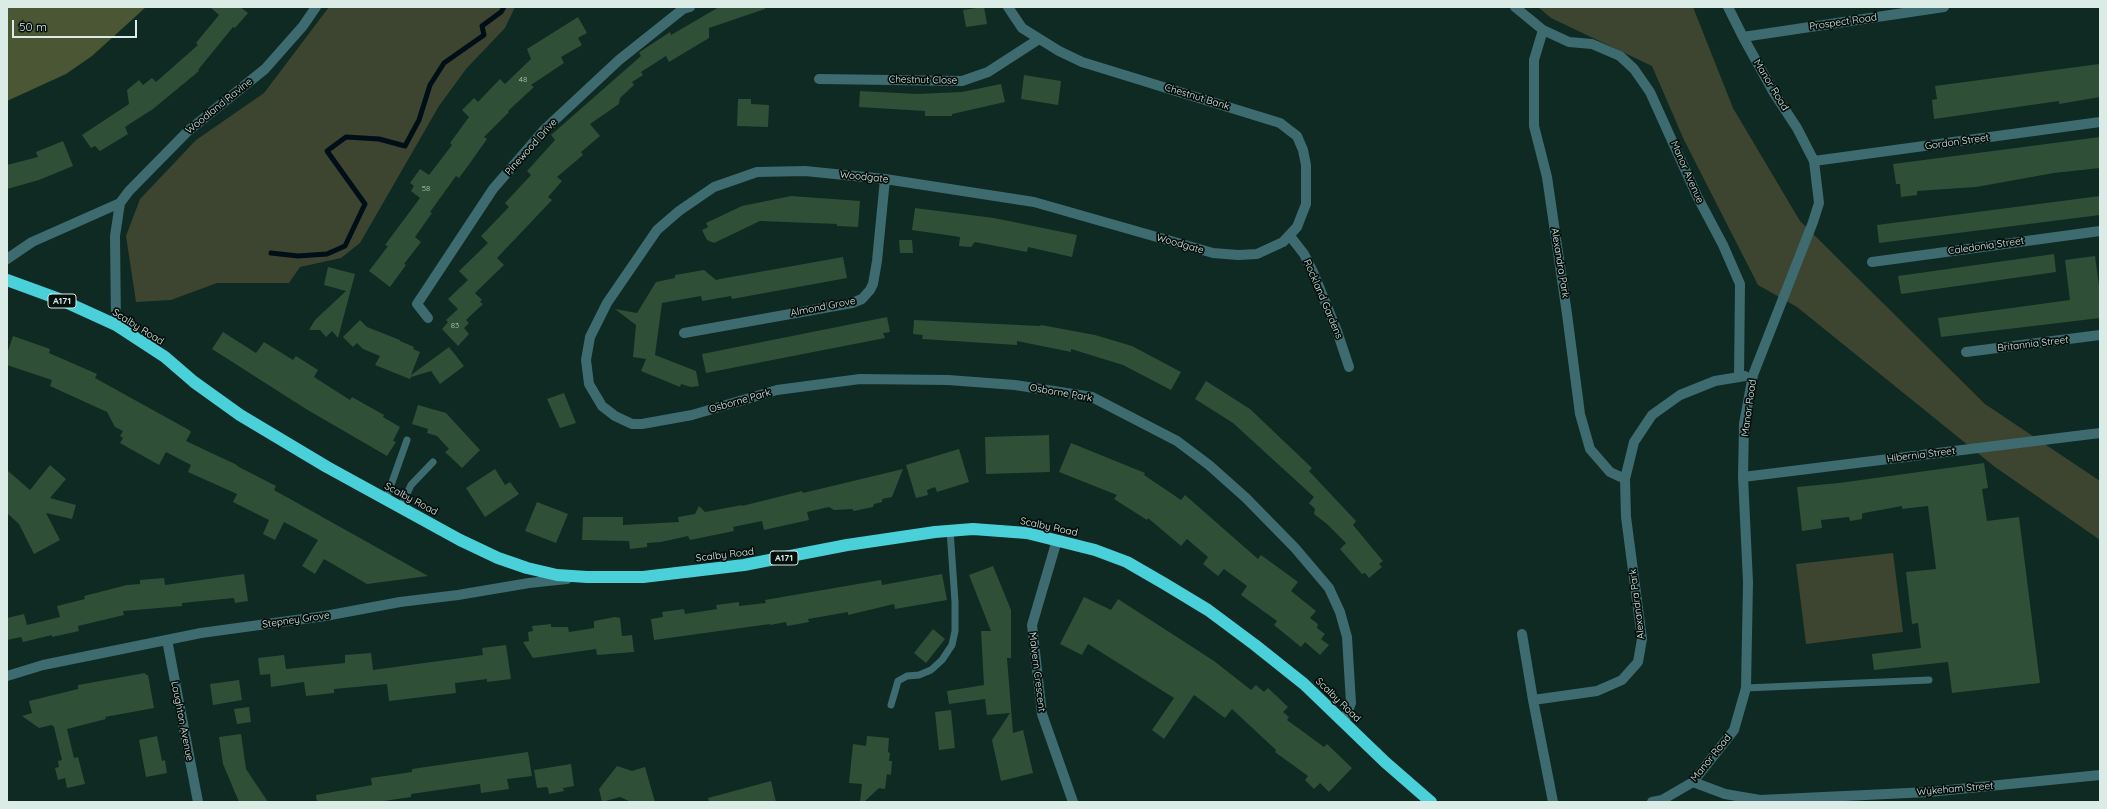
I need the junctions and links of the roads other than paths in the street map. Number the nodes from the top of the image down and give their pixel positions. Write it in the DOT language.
graph roads {
  1 [pos="316,7"];
  2 [pos="690,7"];
  3 [pos="1008,7"];
  4 [pos="1515,7"];
  5 [pos="1728,7"];
  6 [pos="1944,7"];
  7 [pos="1543,30"];
  8 [pos="1743,37"];
  9 [pos="1039,39"];
  10 [pos="819,79"];
  11 [pos="2100,122"];
  12 [pos="1814,161"];
  13 [pos="885,179"];
  14 [pos="120,203"];
  15 [pos="2100,231"];
  16 [pos="1290,236"];
  17 [pos="7,259"];
  18 [pos="1872,262"];
  19 [pos="7,280"];
  20 [pos="428,318"];
  21 [pos="116,325"];
  22 [pos="684,333"];
  23 [pos="2100,335"];
  24 [pos="1966,352"];
  25 [pos="1349,367"];
  26 [pos="1753,375"];
  27 [pos="1739,377"];
  28 [pos="615,416"];
  29 [pos="2100,433"];
  30 [pos="408,440"];
  31 [pos="433,462"];
  32 [pos="1743,477"];
  33 [pos="1625,479"];
  34 [pos="386,499"];
  35 [pos="401,507"];
  36 [pos="950,530"];
  37 [pos="1057,540"];
  38 [pos="587,577"];
  39 [pos="1522,634"];
  40 [pos="167,640"];
  41 [pos="7,676"];
  42 [pos="1929,680"];
  43 [pos="1746,688"];
  44 [pos="1533,700"];
  45 [pos="891,705"];
  46 [pos="1344,722"];
  47 [pos="2100,775"];
  48 [pos="1693,782"];
  49 [pos="198,802"];
  50 [pos="1073,802"];
  51 [pos="1431,802"];
  52 [pos="1553,802"];
  53 [pos="1652,802"];
  1 -- 14 [label="street, Woodland Ravine"];
  2 -- 20 [label="street, Pinewood Drive"];
  3 -- 9 [label="street, Chestnut Bank"];
  4 -- 7 [label="street"];
  5 -- 8 [label="street, Manor Road"];
  6 -- 8 [label="street, Prospect Road"];
  7 -- 27 [label="street, Manor Avenue"];
  7 -- 33 [label="street, Alexandra Park"];
  8 -- 12 [label="street, Manor Road"];
  9 -- 10 [label="street, Chestnut Close"];
  9 -- 16 [label="street, Chestnut Bank"];
  11 -- 12 [label="street, Gordon Street"];
  12 -- 26 [label="street, Manor Road"];
  13 -- 16 [label="street, Woodgate"];
  13 -- 22 [label="street, Almond Grove"];
  13 -- 28 [label="street, Woodgate"];
  14 -- 17 [label="street, Woodland Ravine"];
  14 -- 21 [label="street, Woodland Ravine"];
  15 -- 18 [label="street, Caledonia Street"];
  16 -- 25 [label="street, Rockland Gardens"];
  19 -- 21 [label="highway, Scalby Road / A171"];
  21 -- 34 [label="highway, Scalby Road / A171"];
  23 -- 24 [label="street, Britannia Street"];
  26 -- 27 [label="street, Alexandra Park"];
  26 -- 32 [label="street, Manor Road"];
  27 -- 33 [label="street, Alexandra Park"];
  28 -- 46 [label="street, Osborne Park"];
  29 -- 32 [label="street, Hibernia Street"];
  30 -- 34 [label="lane"];
  31 -- 35 [label="lane"];
  32 -- 43 [label="street, Manor Road"];
  33 -- 44 [label="street, Alexandra Park"];
  34 -- 35 [label="highway, Scalby Road / A171"];
  35 -- 38 [label="highway, Scalby Road / A171"];
  36 -- 37 [label="highway, Scalby Road / A171"];
  36 -- 38 [label="highway, Scalby Road / A171"];
  36 -- 45 [label="lane"];
  37 -- 46 [label="highway, Scalby Road / A171"];
  37 -- 50 [label="street, Malvern Crescent"];
  38 -- 40 [label="street, Stepney Grove"];
  39 -- 44 [label="street"];
  40 -- 41 [label="street, Stepney Grove"];
  40 -- 49 [label="street, Laughton Avenue"];
  42 -- 43 [label="lane"];
  43 -- 48 [label="street, Manor Road"];
  44 -- 52 [label="street"];
  46 -- 51 [label="highway, Scalby Road / A171"];
  47 -- 48 [label="street, Wykeham Street"];
  48 -- 53 [label="street, Manor Road"];
}
